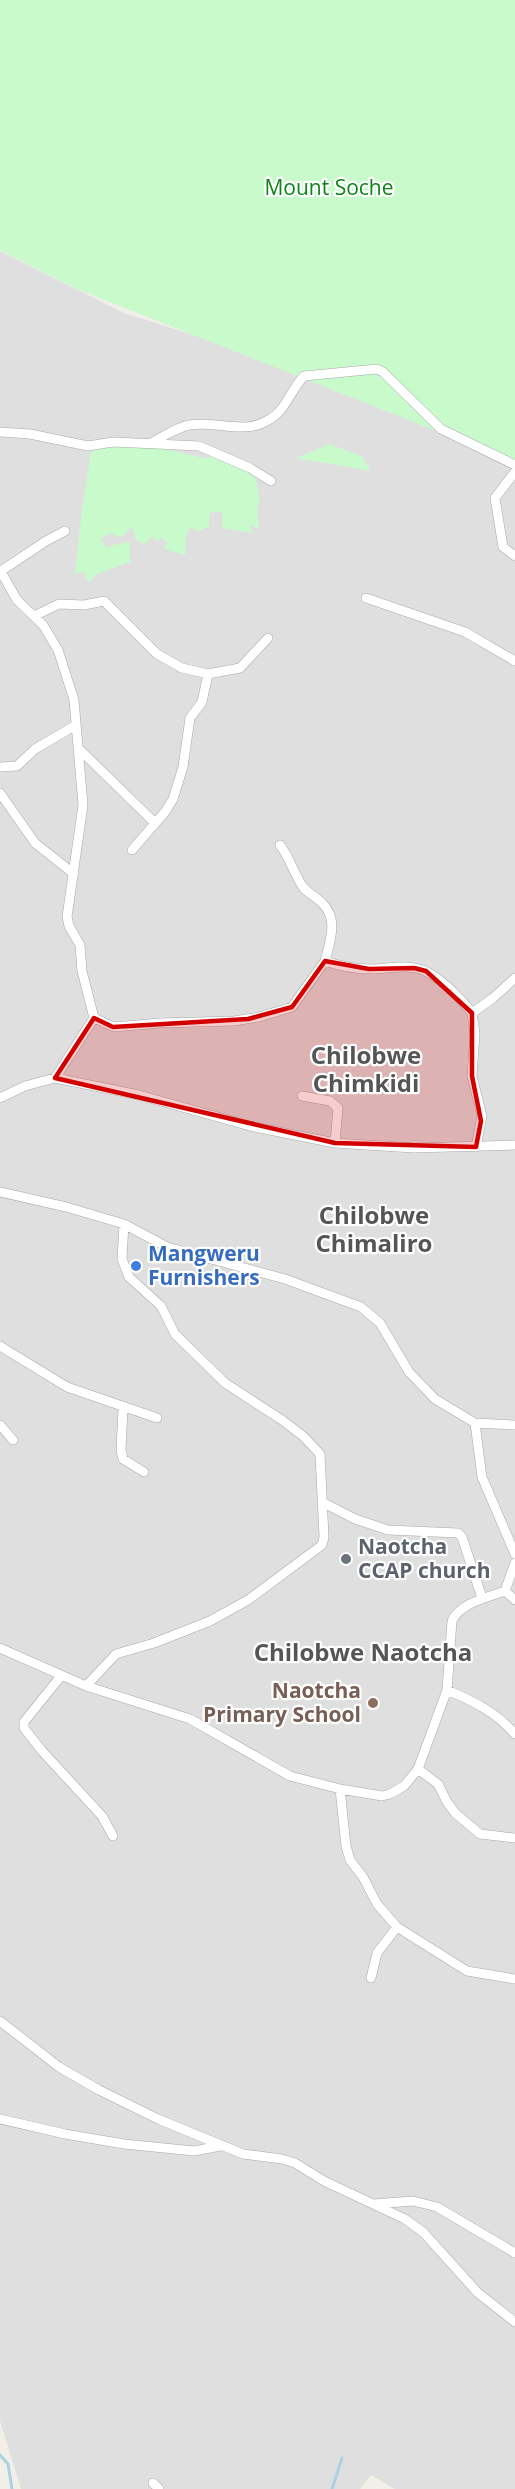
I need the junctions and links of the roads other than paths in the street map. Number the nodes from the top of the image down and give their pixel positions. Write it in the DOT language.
graph roads {
  1 [pos="0,432"];
  2 [pos="151,443"];
  3 [pos="515,465"];
  4 [pos="515,472"];
  5 [pos="271,481"];
  6 [pos="65,531"];
  7 [pos="515,556"];
  8 [pos="0,571"];
  9 [pos="366,598"];
  10 [pos="34,616"];
  11 [pos="268,638"];
  12 [pos="515,661"];
  13 [pos="208,674"];
  14 [pos="76,724"];
  15 [pos="78,748"];
  16 [pos="0,767"];
  17 [pos="0,793"];
  18 [pos="155,823"];
  19 [pos="280,845"];
  20 [pos="132,850"];
  21 [pos="74,874"];
  22 [pos="325,961"];
  23 [pos="515,978"];
  24 [pos="472,1013"];
  25 [pos="94,1018"];
  26 [pos="55,1078"];
  27 [pos="302,1096"];
  28 [pos="0,1098"];
  29 [pos="335,1143"];
  30 [pos="515,1145"];
  31 [pos="476,1147"];
  32 [pos="0,1192"];
  33 [pos="124,1224"];
  34 [pos="0,1346"];
  35 [pos="123,1408"];
  36 [pos="157,1418"];
  37 [pos="475,1423"];
  38 [pos="0,1425"];
  39 [pos="515,1425"];
  40 [pos="13,1440"];
  41 [pos="144,1472"];
  42 [pos="324,1503"];
  43 [pos="515,1554"];
  44 [pos="515,1563"];
  45 [pos="505,1591"];
  46 [pos="483,1598"];
  47 [pos="515,1599"];
  48 [pos="0,1648"];
  49 [pos="61,1676"];
  50 [pos="86,1686"];
  51 [pos="447,1690"];
  52 [pos="515,1734"];
  53 [pos="418,1769"];
  54 [pos="340,1789"];
  55 [pos="113,1836"];
  56 [pos="515,1838"];
  57 [pos="397,1927"];
  58 [pos="371,1978"];
  59 [pos="515,1979"];
  60 [pos="0,2020"];
  61 [pos="0,2119"];
  62 [pos="220,2146"];
  63 [pos="374,2204"];
  64 [pos="515,2253"];
  65 [pos="515,2322"];
  1 -- 2 [label="street"];
  2 -- 3 [label="street"];
  2 -- 5 [label="street"];
  4 -- 7 [label="street"];
  6 -- 8 [label="street"];
  8 -- 10 [label="street"];
  9 -- 12 [label="street"];
  10 -- 13 [label="street"];
  10 -- 14 [label="street"];
  11 -- 13 [label="street"];
  13 -- 18 [label="street"];
  14 -- 15 [label="street"];
  14 -- 16 [label="street"];
  15 -- 18 [label="street"];
  15 -- 21 [label="street"];
  17 -- 21 [label="street"];
  18 -- 20 [label="street"];
  19 -- 22 [label="street"];
  21 -- 25 [label="street"];
  22 -- 24 [label="street"];
  22 -- 25 [label="street"];
  23 -- 24 [label="street"];
  24 -- 31 [label="street"];
  25 -- 26 [label="street"];
  26 -- 28 [label="street"];
  26 -- 29 [label="street"];
  27 -- 29 [label="street"];
  29 -- 31 [label="street"];
  30 -- 31 [label="street"];
  32 -- 33 [label="street"];
  33 -- 37 [label="street"];
  33 -- 42 [label="street"];
  34 -- 35 [label="street"];
  35 -- 36 [label="street"];
  35 -- 41 [label="street"];
  37 -- 39 [label="street"];
  37 -- 43 [label="street"];
  38 -- 40 [label="street"];
  42 -- 46 [label="street"];
  42 -- 50 [label="street"];
  44 -- 45 [label="street"];
  45 -- 46 [label="street"];
  45 -- 47 [label="street"];
  46 -- 51 [label="street"];
  48 -- 49 [label="street"];
  49 -- 50 [label="street"];
  49 -- 55 [label="street"];
  50 -- 54 [label="street"];
  51 -- 52 [label="street"];
  51 -- 53 [label="street"];
  53 -- 54 [label="street"];
  53 -- 56 [label="street"];
  54 -- 57 [label="street"];
  57 -- 58 [label="street"];
  57 -- 59 [label="street"];
  60 -- 62 [label="street"];
  61 -- 62 [label="street"];
  62 -- 63 [label="street"];
  63 -- 64 [label="street"];
  63 -- 65 [label="street"];
}
